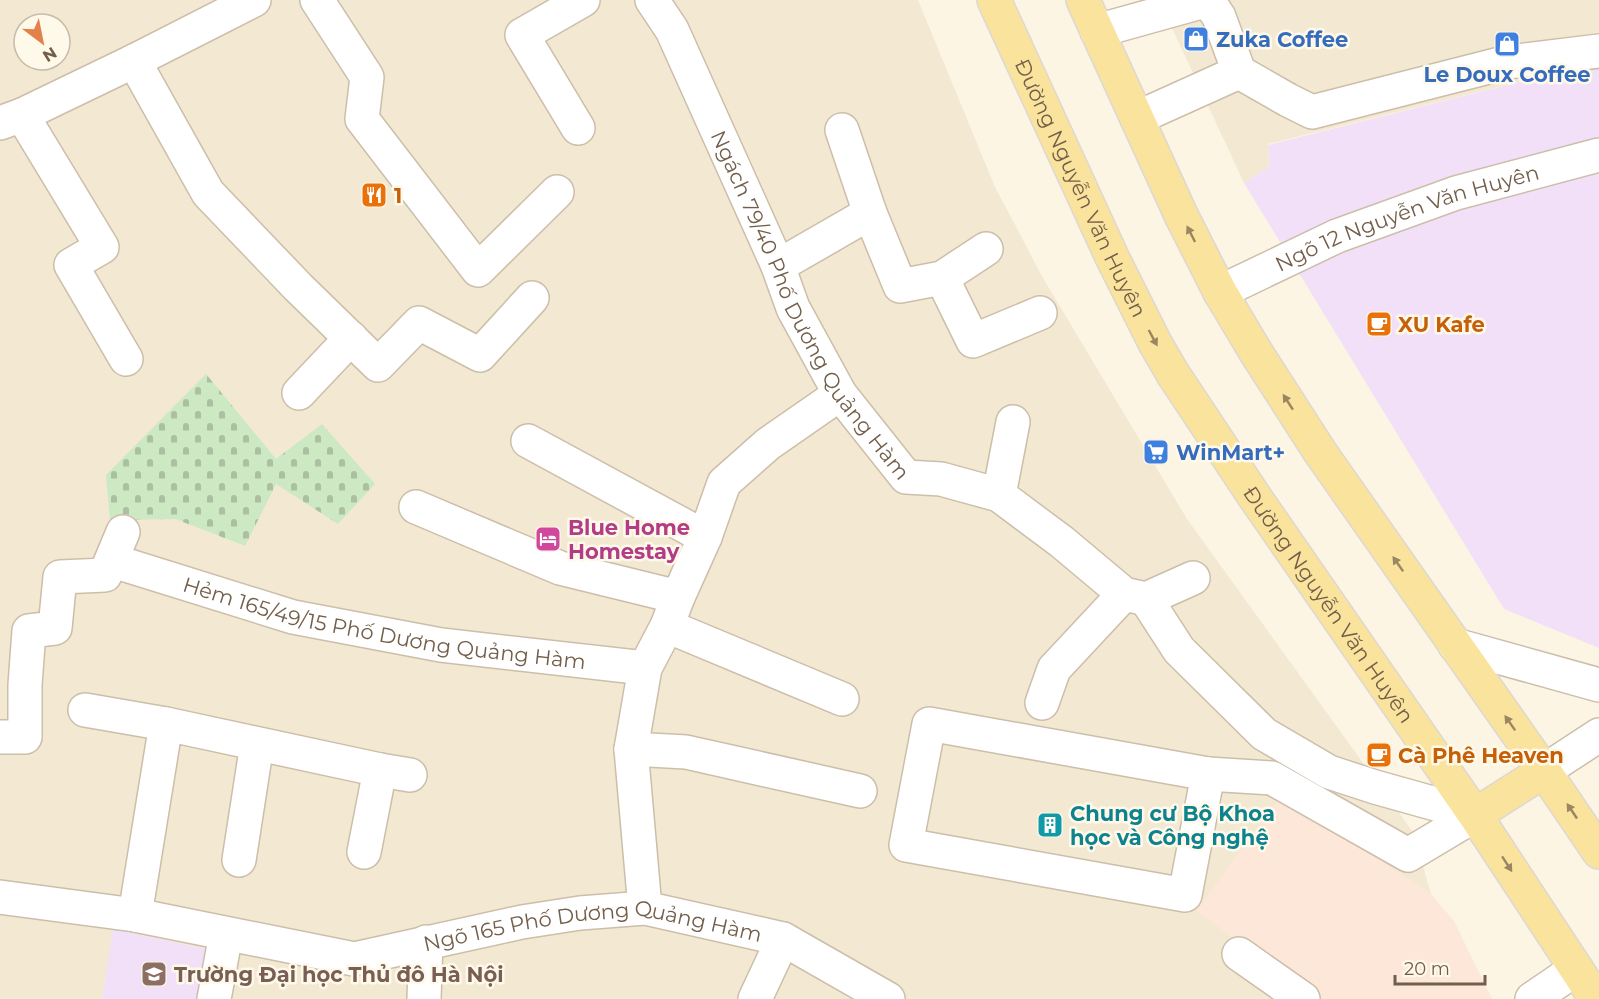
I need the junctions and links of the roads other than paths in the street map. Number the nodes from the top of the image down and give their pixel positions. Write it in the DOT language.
graph roads {
  1 [pos="254,0"];
  2 [pos="317,0"];
  3 [pos="583,0"];
  4 [pos="652,0"];
  5 [pos="994,0"];
  6 [pos="1083,0"];
  7 [pos="1097,31"];
  8 [pos="1599,51"];
  9 [pos="134,61"];
  10 [pos="1239,72"];
  11 [pos="1137,118"];
  12 [pos="11,119"];
  13 [pos="578,128"];
  14 [pos="842,130"];
  15 [pos="1599,155"];
  16 [pos="558,192"];
  17 [pos="870,213"];
  18 [pos="986,249"];
  19 [pos="778,266"];
  20 [pos="942,278"];
  21 [pos="1220,292"];
  22 [pos="532,298"];
  23 [pos="1040,313"];
  24 [pos="351,338"];
  25 [pos="126,359"];
  26 [pos="299,393"];
  27 [pos="840,394"];
  28 [pos="1013,422"];
  29 [pos="528,441"];
  30 [pos="999,495"];
  31 [pos="416,507"];
  32 [pos="123,532"];
  33 [pos="705,537"];
  34 [pos="126,565"];
  35 [pos="1193,578"];
  36 [pos="1135,596"];
  37 [pos="672,612"];
  38 [pos="1455,645"];
  39 [pos="645,668"];
  40 [pos="13,684"];
  41 [pos="1599,685"];
  42 [pos="842,699"];
  43 [pos="1042,704"];
  44 [pos="85,710"];
  45 [pos="166,724"];
  46 [pos="1599,735"];
  47 [pos="0,737"];
  48 [pos="257,744"];
  49 [pos="631,749"];
  50 [pos="1544,771"];
  51 [pos="1208,774"];
  52 [pos="860,791"];
  53 [pos="1475,815"];
  54 [pos="364,852"];
  55 [pos="1599,852"];
  56 [pos="239,860"];
  57 [pos="0,897"];
  58 [pos="645,908"];
  59 [pos="135,915"];
  60 [pos="226,934"];
  61 [pos="783,939"];
  62 [pos="426,942"];
  63 [pos="1239,954"];
  64 [pos="1576,969"];
  65 [pos="214,999"];
  66 [pos="424,999"];
  67 [pos="755,999"];
  68 [pos="888,999"];
  69 [pos="1303,999"];
  70 [pos="1532,999"];
  71 [pos="1596,999"];
  1 -- 9 [label="street"];
  2 -- 16 [label="street"];
  3 -- 13 [label="street"];
  4 -- 19 [label="street, Ngách 79/40 Phố Dương Quảng Hàm"];
  5 -- 53 [label="main road, Đường Nguyễn Văn Huyên, one-way"];
  6 -- 7 [label="main road"];
  7 -- 10 [label="street"];
  7 -- 11 [label="main road"];
  8 -- 10 [label="street"];
  9 -- 12 [label="street"];
  9 -- 24 [label="street"];
  10 -- 11 [label="street"];
  21 -- 11 [label="main road, one-way"];
  12 -- 25 [label="street"];
  14 -- 17 [label="street"];
  15 -- 21 [label="street, Ngõ 12 Nguyễn Văn Huyên"];
  17 -- 19 [label="street"];
  17 -- 20 [label="street"];
  18 -- 20 [label="street"];
  19 -- 27 [label="street, Ngách 79/40 Phố Dương Quảng Hàm"];
  20 -- 23 [label="street"];
  38 -- 21 [label="main road, one-way"];
  22 -- 24 [label="street"];
  24 -- 26 [label="street"];
  27 -- 30 [label="street, Ngách 79/40 Phố Dương Quảng Hàm"];
  27 -- 33 [label="street"];
  28 -- 30 [label="street"];
  29 -- 33 [label="street"];
  30 -- 36 [label="street, Ngách 79/40 Phố Dương Quảng Hàm"];
  31 -- 37 [label="street"];
  32 -- 40 [label="street"];
  33 -- 37 [label="street"];
  34 -- 39 [label="street, Hẻm 165/49/15 Phố Dương Quảng Hàm"];
  35 -- 36 [label="street"];
  36 -- 43 [label="street"];
  36 -- 53 [label="street, Ngách 79/40 Phố Dương Quảng Hàm"];
  37 -- 39 [label="street"];
  37 -- 42 [label="street"];
  38 -- 41 [label="street"];
  50 -- 38 [label="main road, one-way"];
  39 -- 49 [label="street"];
  40 -- 47 [label="street"];
  44 -- 45 [label="street"];
  45 -- 48 [label="street"];
  45 -- 59 [label="street"];
  46 -- 50 [label="street"];
  48 -- 54 [label="street"];
  48 -- 56 [label="street"];
  49 -- 52 [label="street"];
  49 -- 58 [label="street"];
  50 -- 53 [label="main road"];
  55 -- 50 [label="main road, one-way"];
  51 -- 51 [label="street"];
  51 -- 53 [label="street"];
  53 -- 64 [label="main road, Đường Nguyễn Văn Huyên, one-way"];
  57 -- 59 [label="street, Ngõ 165 Phố Dương Quảng Hàm"];
  58 -- 61 [label="street, Ngõ 165 Phố Dương Quảng Hàm"];
  58 -- 62 [label="street, Ngõ 165 Phố Dương Quảng Hàm"];
  59 -- 60 [label="street, Ngõ 165 Phố Dương Quảng Hàm"];
  60 -- 62 [label="street, Ngõ 165 Phố Dương Quảng Hàm"];
  60 -- 65 [label="street"];
  61 -- 67 [label="street"];
  61 -- 68 [label="street, Ngõ 165 Phố Dương Quảng Hàm"];
  62 -- 66 [label="street"];
  63 -- 69 [label="street"];
  64 -- 70 [label="street"];
  64 -- 71 [label="main road, Đường Nguyễn Văn Huyên"];
}
